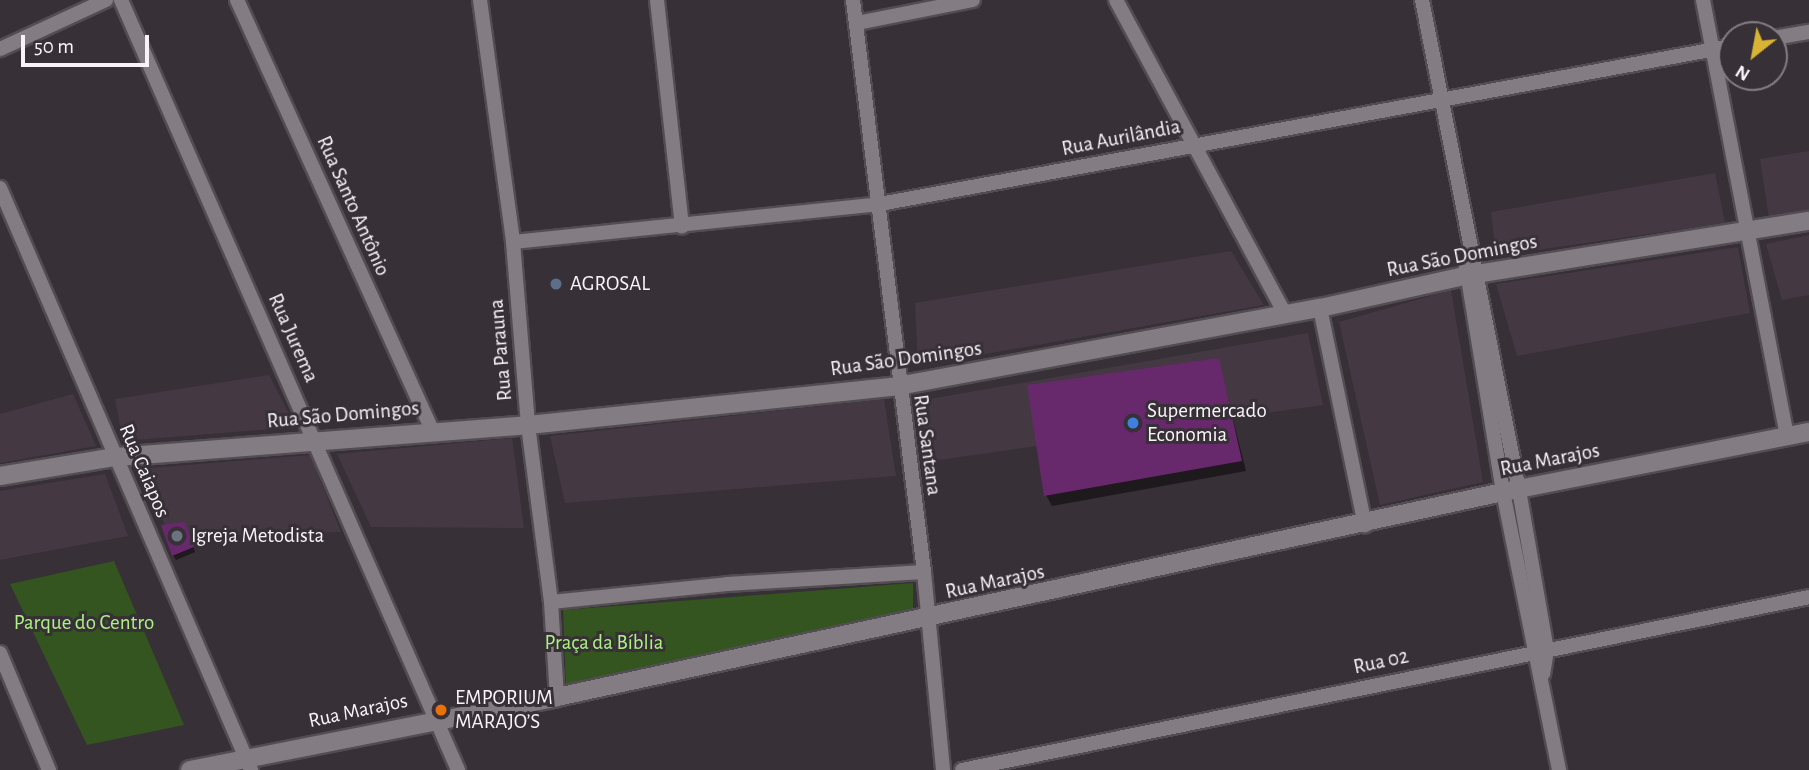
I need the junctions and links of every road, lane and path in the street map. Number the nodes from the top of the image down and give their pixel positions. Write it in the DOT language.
graph roads {
  1 [pos="106,0"];
  2 [pos="121,0"];
  3 [pos="237,0"];
  4 [pos="480,0"];
  5 [pos="657,0"];
  6 [pos="853,0"];
  7 [pos="973,0"];
  8 [pos="1116,0"];
  9 [pos="1422,0"];
  10 [pos="1703,0"];
  11 [pos="857,23"];
  12 [pos="1809,32"];
  13 [pos="1788,36"];
  14 [pos="1718,49"];
  15 [pos="0,50"];
  16 [pos="1712,50"];
  17 [pos="1441,102"];
  18 [pos="1192,146"];
  19 [pos="0,188"];
  20 [pos="880,204"];
  21 [pos="1809,221"];
  22 [pos="682,227"];
  23 [pos="1749,233"];
  24 [pos="513,242"];
  25 [pos="1471,275"];
  26 [pos="1320,308"];
  27 [pos="1285,314"];
  28 [pos="898,386"];
  29 [pos="528,425"];
  30 [pos="432,430"];
  31 [pos="1809,432"];
  32 [pos="1787,437"];
  33 [pos="316,442"];
  34 [pos="115,457"];
  35 [pos="0,477"];
  36 [pos="1511,491"];
  37 [pos="1365,525"];
  38 [pos="924,572"];
  39 [pos="1809,597"];
  40 [pos="551,602"];
  41 [pos="927,620"];
  42 [pos="1540,651"];
  43 [pos="0,653"];
  44 [pos="557,697"];
  45 [pos="437,718"];
  46 [pos="249,764"];
  47 [pos="49,770"];
  48 [pos="190,770"];
  49 [pos="458,770"];
  50 [pos="943,770"];
  51 [pos="962,770"];
  52 [pos="1559,770"];
  1 -- 15 [label="street"];
  2 -- 33 [label="street, Rua Jurema"];
  3 -- 30 [label="street, Rua Santo Antônio"];
  4 -- 24 [label="street, Rua Parauna"];
  5 -- 22 [label="street"];
  6 -- 11 [label="street, Rua Santana"];
  7 -- 11 [label="street"];
  8 -- 18 [label="street"];
  9 -- 17 [label="street"];
  10 -- 16 [label="street"];
  11 -- 20 [label="street, Rua Santana"];
  12 -- 13 [label="street"];
  14 -- 16 [label="street, Rua Aurilândia"];
  16 -- 17 [label="street, Rua Aurilândia"];
  16 -- 23 [label="street"];
  17 -- 18 [label="street, Rua Aurilândia"];
  17 -- 25 [label="street"];
  18 -- 20 [label="street, Rua Aurilândia"];
  18 -- 27 [label="street"];
  19 -- 34 [label="street, Rua Caiapos"];
  20 -- 22 [label="street, Rua Aurilândia"];
  20 -- 28 [label="street, Rua Santana"];
  21 -- 23 [label="street, Rua São Domingos"];
  22 -- 24 [label="street, Rua Aurilândia"];
  23 -- 25 [label="street, Rua São Domingos"];
  23 -- 32 [label="street"];
  24 -- 29 [label="street, Rua Parauna"];
  25 -- 26 [label="street, Rua São Domingos"];
  25 -- 36 [label="street"];
  26 -- 27 [label="street, Rua São Domingos"];
  26 -- 37 [label="street"];
  27 -- 28 [label="street, Rua São Domingos"];
  28 -- 29 [label="street, Rua São Domingos"];
  28 -- 38 [label="street, Rua Santana"];
  29 -- 30 [label="street, Rua São Domingos"];
  29 -- 40 [label="street, Rua Parauna"];
  30 -- 33 [label="street, Rua São Domingos"];
  31 -- 32 [label="street, Rua Marajos"];
  32 -- 36 [label="street, Rua Marajos"];
  33 -- 34 [label="street, Rua São Domingos"];
  33 -- 45 [label="street, Rua Jurema"];
  34 -- 35 [label="street, Rua São Domingos"];
  34 -- 46 [label="street, Rua Caiapos"];
  36 -- 37 [label="street, Rua Marajos"];
  36 -- 42 [label="street"];
  37 -- 41 [label="street, Rua Marajos"];
  38 -- 40 [label="street"];
  38 -- 41 [label="street, Rua Santana"];
  39 -- 42 [label="street, Rua 02"];
  40 -- 44 [label="street, Rua Parauna"];
  41 -- 44 [label="street, Rua Marajos"];
  41 -- 50 [label="street, Rua Santana"];
  42 -- 51 [label="street, Rua 02"];
  42 -- 52 [label="street"];
  43 -- 47 [label="street"];
  44 -- 45 [label="street, Rua Marajos"];
  45 -- 46 [label="street, Rua Marajos"];
  45 -- 49 [label="street, Rua Jurema"];
  46 -- 48 [label="street, Rua Marajos"];
}
